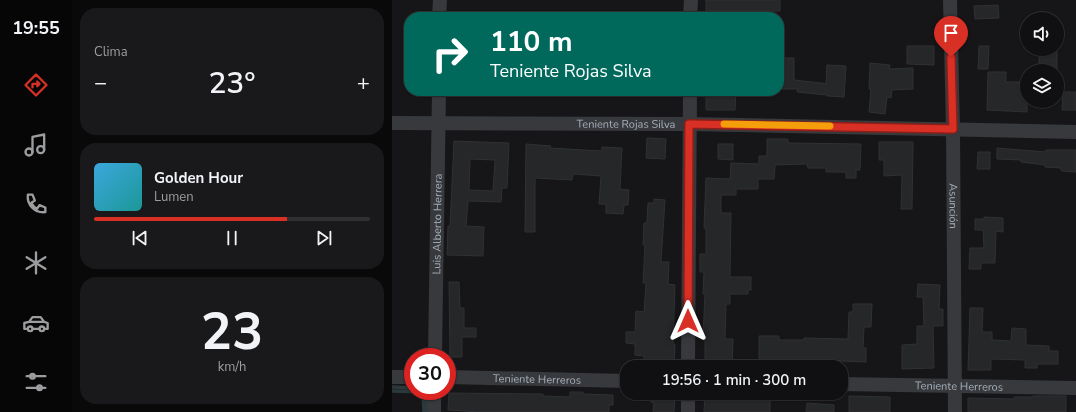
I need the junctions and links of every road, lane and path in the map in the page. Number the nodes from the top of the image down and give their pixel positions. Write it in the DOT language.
graph roads {
  1 [pos="440,0"];
  2 [pos="691,0"];
  3 [pos="950,0"];
  4 [pos="439,12"];
  5 [pos="690,12"];
  6 [pos="439,96"];
  7 [pos="690,96"];
  8 [pos="392,123"];
  9 [pos="438,124"];
  10 [pos="689,124"];
  11 [pos="953,129"];
  12 [pos="1076,132"];
  13 [pos="435,348"];
  14 [pos="688,360"];
  15 [pos="392,377"];
  16 [pos="404,377"];
  17 [pos="456,377"];
  18 [pos="620,381"];
  19 [pos="848,384"];
  20 [pos="954,386"];
  21 [pos="1076,388"];
  22 [pos="434,400"];
  23 [pos="688,400"];
  24 [pos="434,412"];
  25 [pos="688,412"];
  26 [pos="955,412"];
  1 -- 4 [label="street"];
  2 -- 5 [label="street"];
  3 -- 11 [label="street, Asunción"];
  6 -- 9 [label="street, Luis Alberto Herrera"];
  7 -- 10 [label="street"];
  8 -- 9 [label="street, Teniente Rojas Silva"];
  9 -- 10 [label="street, Teniente Rojas Silva"];
  9 -- 13 [label="street, Luis Alberto Herrera"];
  10 -- 11 [label="street, Teniente Rojas Silva"];
  10 -- 14 [label="street"];
  11 -- 12 [label="street, Teniente Rojas Silva"];
  11 -- 20 [label="street, Asunción"];
  15 -- 16 [label="street"];
  17 -- 18 [label="street, Teniente Herreros"];
  19 -- 20 [label="street, Teniente Herreros"];
  20 -- 21 [label="street, Teniente Herreros"];
  20 -- 26 [label="street, Asunción"];
  22 -- 24 [label="street"];
  23 -- 25 [label="street"];
}
